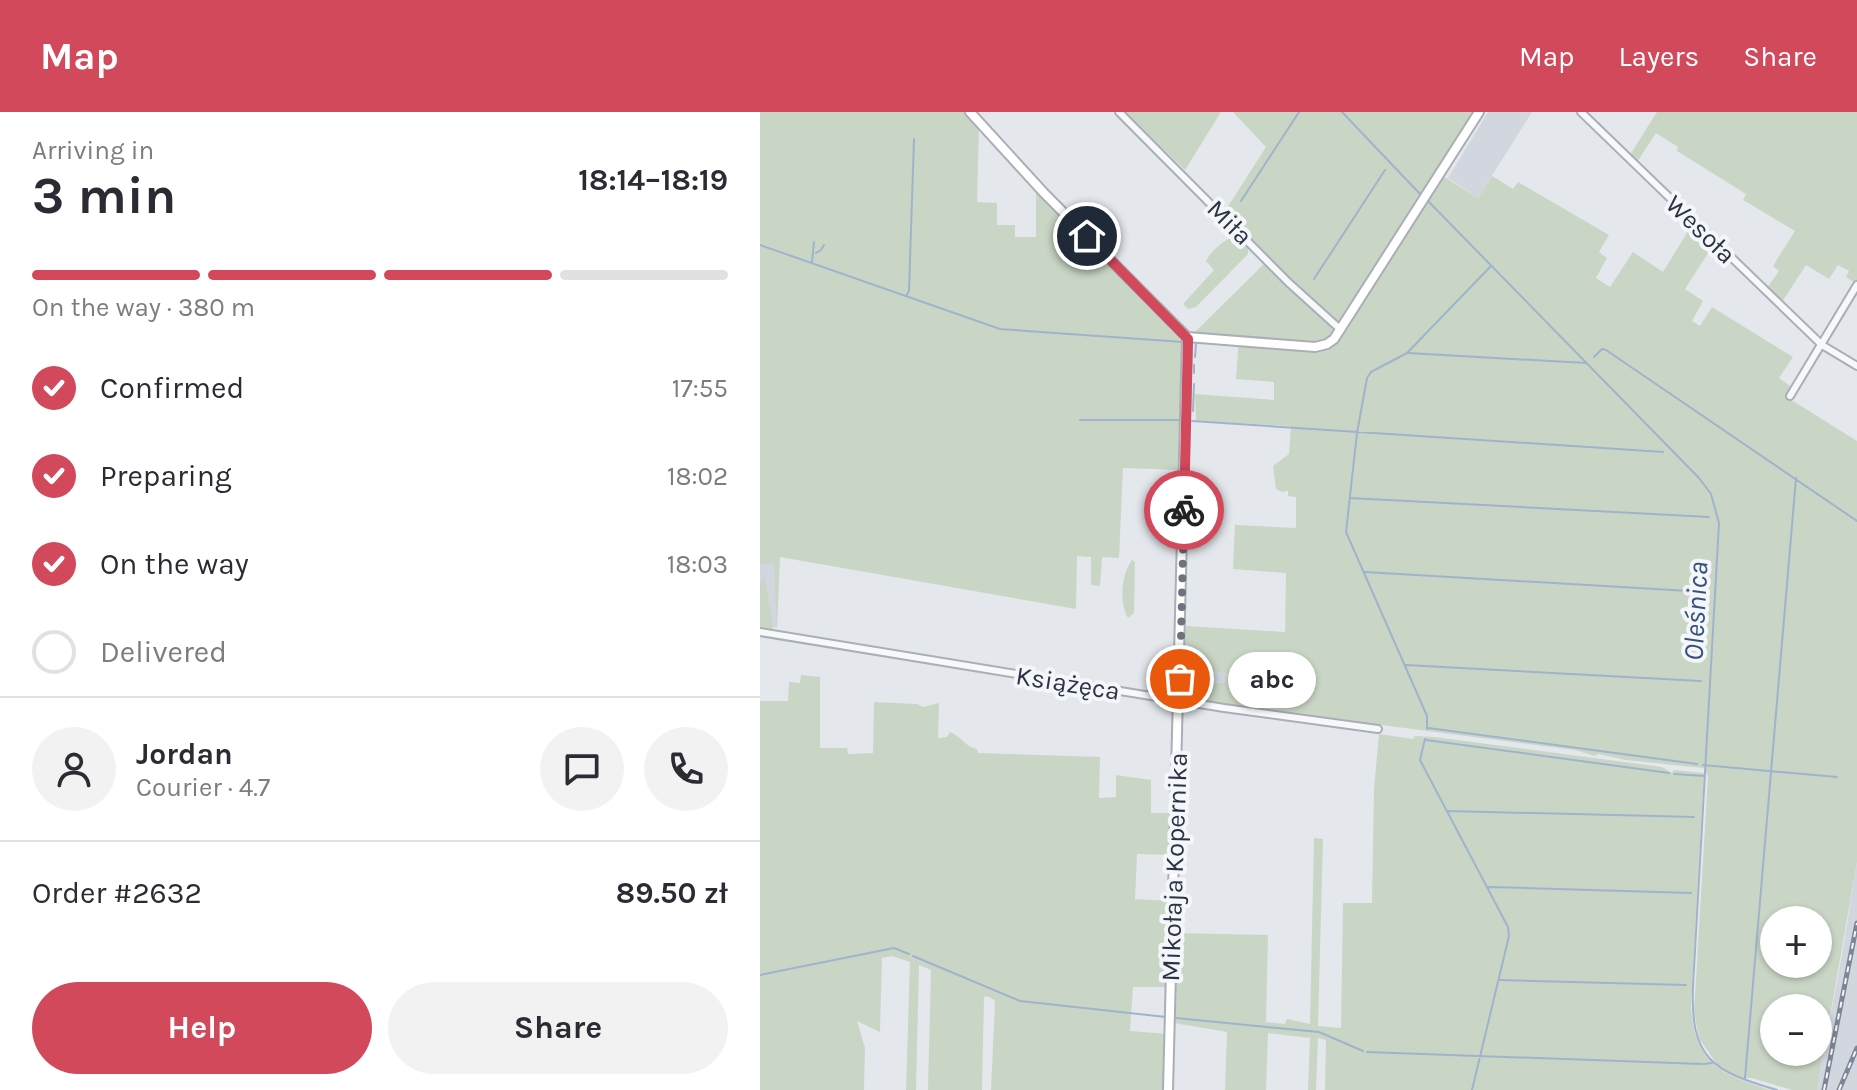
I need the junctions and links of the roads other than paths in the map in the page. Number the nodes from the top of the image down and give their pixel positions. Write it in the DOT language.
graph roads {
  1 [pos="970,112"];
  2 [pos="1119,112"];
  3 [pos="1479,112"];
  4 [pos="1581,112"];
  5 [pos="1857,285"];
  6 [pos="1341,330"];
  7 [pos="1187,337"];
  8 [pos="1822,345"];
  9 [pos="1857,366"];
  10 [pos="1790,396"];
  11 [pos="760,632"];
  12 [pos="1179,700"];
  13 [pos="1378,729"];
  14 [pos="1168,1090"];
  1 -- 7 [label="street"];
  2 -- 6 [label="street, Miła"];
  3 -- 6 [label="street"];
  4 -- 8 [label="street, Wesoła"];
  5 -- 8 [label="street"];
  6 -- 7 [label="street"];
  7 -- 12 [label="street, Mikołaja Kopernika"];
  8 -- 9 [label="street, Wesoła"];
  8 -- 10 [label="street"];
  11 -- 12 [label="street, Książęca"];
  12 -- 13 [label="street, Książęca"];
  12 -- 14 [label="street, Mikołaja Kopernika"];
}
